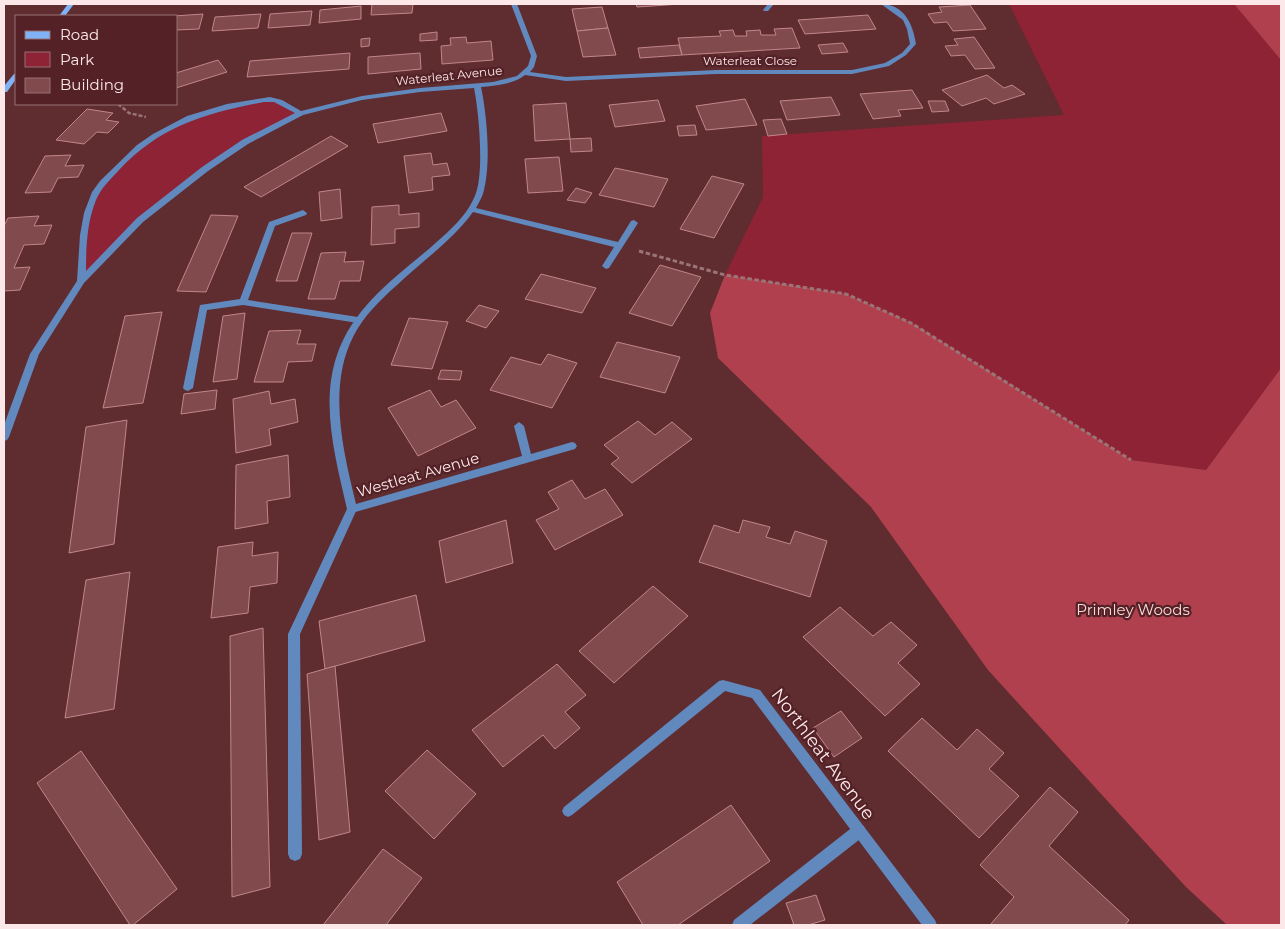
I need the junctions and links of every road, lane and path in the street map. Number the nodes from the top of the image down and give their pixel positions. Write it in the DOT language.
graph roads {
  1 [pos="71,4"];
  2 [pos="514,4"];
  3 [pos="884,4"];
  4 [pos="63,15"];
  5 [pos="525,73"];
  6 [pos="15,76"];
  7 [pos="477,86"];
  8 [pos="4,90"];
  9 [pos="300,114"];
  10 [pos="471,209"];
  11 [pos="304,213"];
  12 [pos="634,223"];
  13 [pos="619,245"];
  14 [pos="606,266"];
  15 [pos="81,282"];
  16 [pos="243,302"];
  17 [pos="358,320"];
  18 [pos="188,388"];
  19 [pos="519,426"];
  20 [pos="4,437"];
  21 [pos="572,446"];
  22 [pos="527,458"];
  23 [pos="1131,460"];
  24 [pos="352,509"];
  25 [pos="568,811"];
  26 [pos="859,831"];
  27 [pos="295,854"];
  28 [pos="739,925"];
  29 [pos="930,925"];
  1 -- 4 [label="street"];
  2 -- 5 [label="street, Waterleat Avenue"];
  3 -- 5 [label="street, Waterleat Close"];
  5 -- 7 [label="street, Waterleat Avenue"];
  6 -- 8 [label="street"];
  7 -- 9 [label="street, Waterleat Avenue"];
  7 -- 10 [label="street, Westleat Avenue"];
  9 -- 15 [label="street, Waterleat Avenue"];
  9 -- 15 [label="street"];
  10 -- 13 [label="street"];
  10 -- 17 [label="street, Westleat Avenue"];
  11 -- 16 [label="street"];
  12 -- 13 [label="street"];
  13 -- 14 [label="street"];
  13 -- 23 [label="path"];
  15 -- 20 [label="street, Waterleat Avenue"];
  16 -- 17 [label="street"];
  16 -- 18 [label="street"];
  17 -- 24 [label="street, Westleat Avenue"];
  19 -- 22 [label="street"];
  21 -- 22 [label="street, Westleat Avenue"];
  22 -- 24 [label="street, Westleat Avenue"];
  24 -- 27 [label="street"];
  25 -- 26 [label="street, Northleat Avenue"];
  26 -- 28 [label="street"];
  26 -- 29 [label="street, Northleat Avenue"];
}
